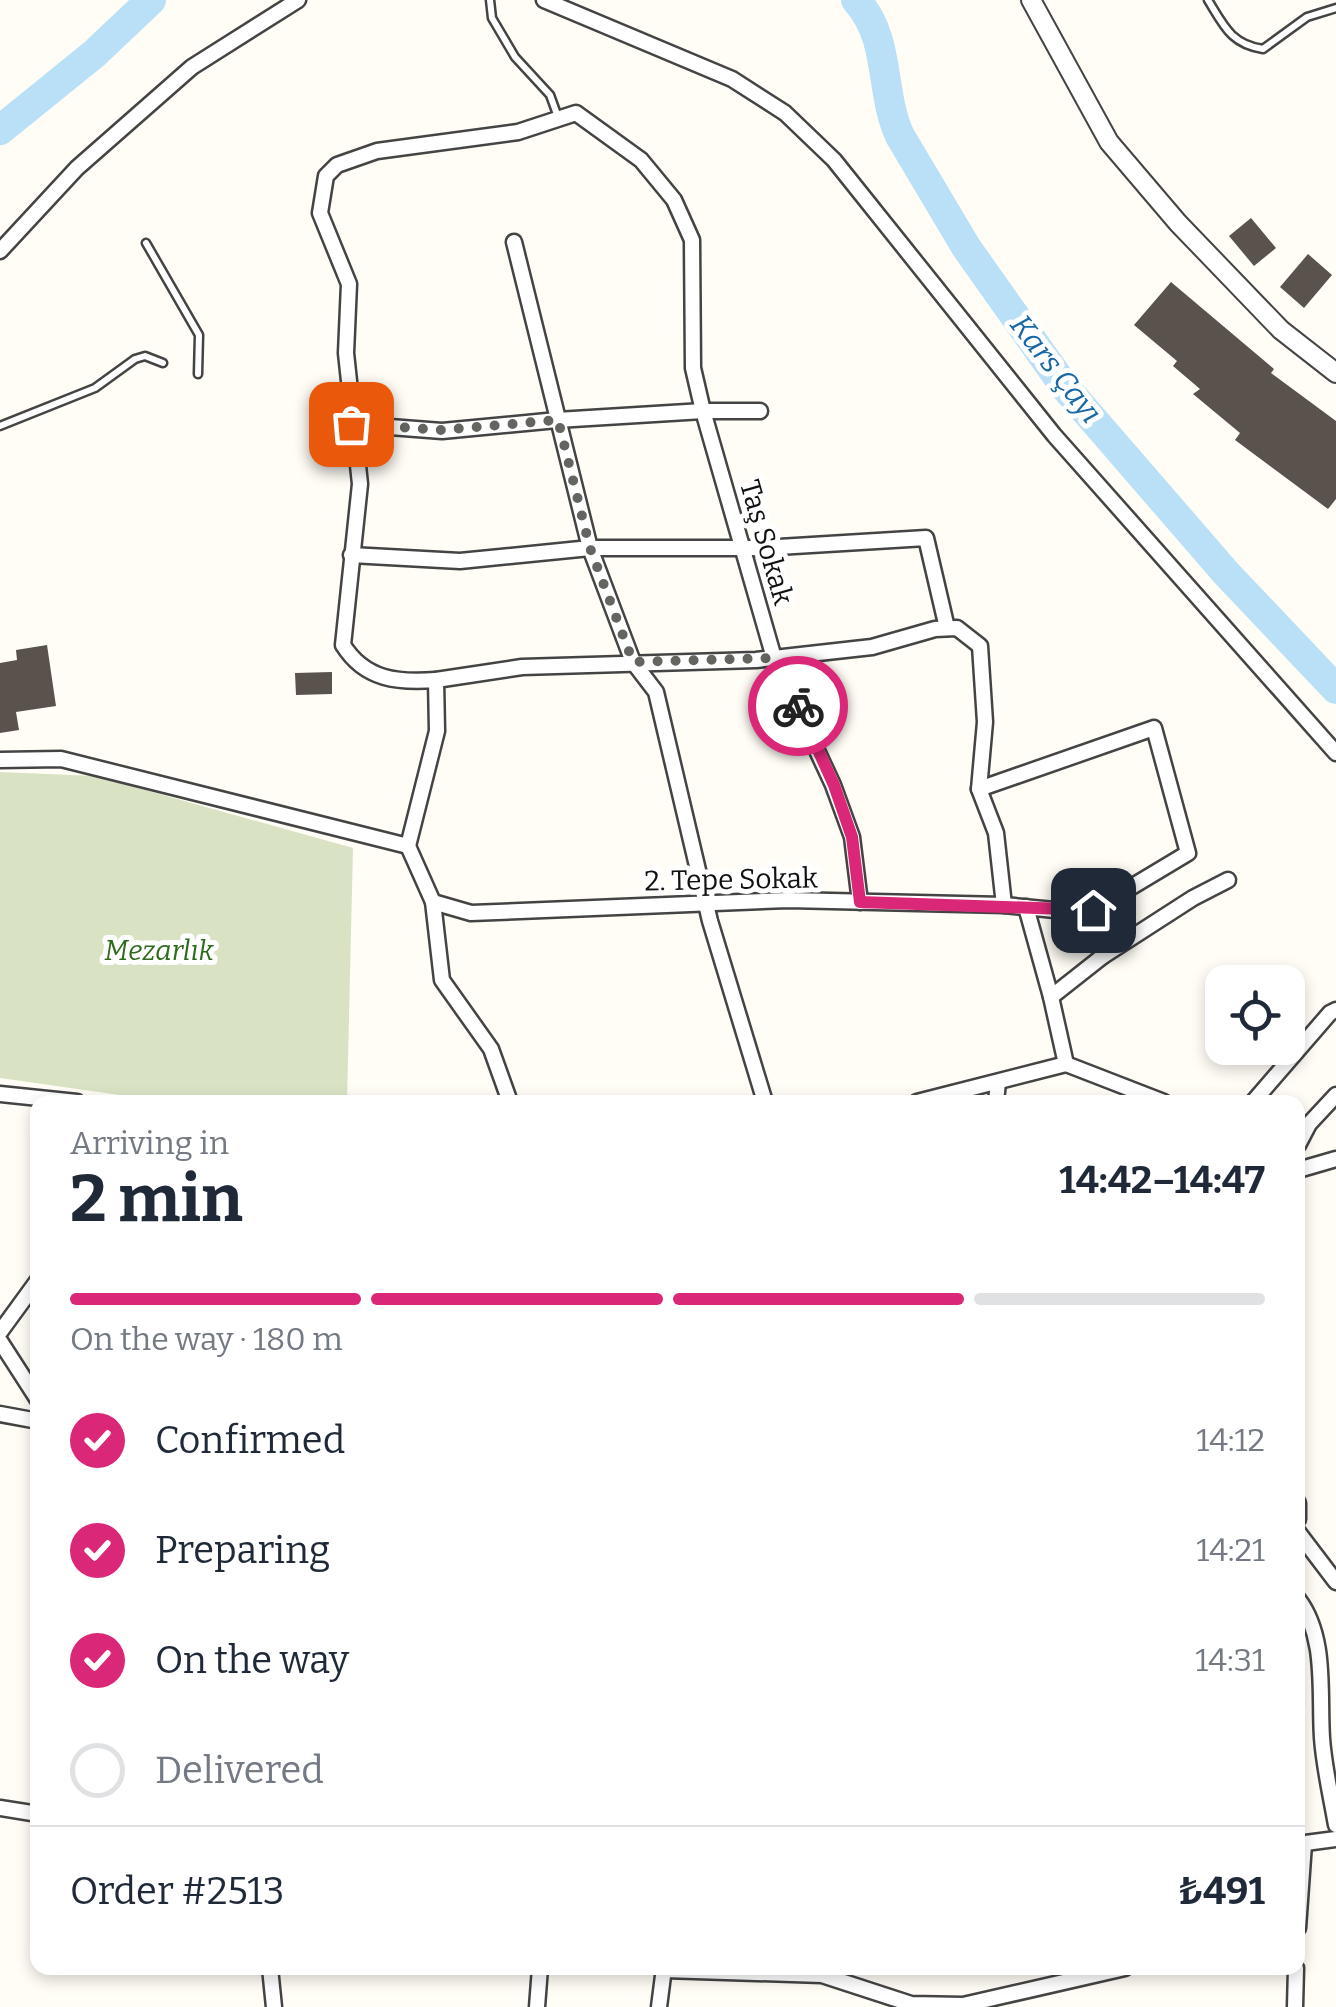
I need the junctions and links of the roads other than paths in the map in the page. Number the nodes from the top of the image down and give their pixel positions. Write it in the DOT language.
graph roads {
  1 [pos="298,0"];
  2 [pos="490,0"];
  3 [pos="544,0"];
  4 [pos="1030,0"];
  5 [pos="1208,0"];
  6 [pos="1336,8"];
  7 [pos="558,119"];
  8 [pos="514,242"];
  9 [pos="146,243"];
  10 [pos="0,251"];
  11 [pos="163,363"];
  12 [pos="1336,373"];
  13 [pos="198,374"];
  14 [pos="704,411"];
  15 [pos="760,411"];
  16 [pos="558,420"];
  17 [pos="351,424"];
  18 [pos="0,426"];
  19 [pos="590,548"];
  20 [pos="742,548"];
  21 [pos="351,555"];
  22 [pos="947,628"];
  23 [pos="774,658"];
  24 [pos="633,662"];
  25 [pos="436,680"];
  26 [pos="1336,753"];
  27 [pos="0,760"];
  28 [pos="979,789"];
  29 [pos="408,846"];
  30 [pos="1228,880"];
  31 [pos="433,902"];
  32 [pos="860,902"];
  33 [pos="706,904"];
  34 [pos="1004,905"];
  35 [pos="1026,907"];
  36 [pos="1093,910"];
  37 [pos="1103,956"];
  38 [pos="1051,997"];
  39 [pos="1336,1010"];
  40 [pos="1066,1064"];
  41 [pos="998,1082"];
  42 [pos="0,1094"];
  43 [pos="507,1095"];
  44 [pos="763,1095"];
  45 [pos="946,1095"];
  46 [pos="997,1095"];
  47 [pos="1146,1095"];
  48 [pos="1260,1095"];
  49 [pos="1336,1095"];
  50 [pos="30,1097"];
  51 [pos="1305,1130"];
  52 [pos="1336,1159"];
  53 [pos="1305,1168"];
  54 [pos="30,1291"];
  55 [pos="0,1332"];
  56 [pos="0,1341"];
  57 [pos="30,1388"];
  58 [pos="0,1414"];
  59 [pos="30,1420"];
  60 [pos="1305,1541"];
  61 [pos="1336,1582"];
  62 [pos="1305,1609"];
  63 [pos="0,1808"];
  64 [pos="30,1813"];
  65 [pos="1336,1825"];
  66 [pos="1336,1840"];
  67 [pos="1305,1843"];
  68 [pos="271,1975"];
  69 [pos="539,1975"];
  70 [pos="663,1975"];
  71 [pos="825,1975"];
  72 [pos="1094,1975"];
  73 [pos="1296,1975"];
  74 [pos="274,2007"];
  75 [pos="537,2007"];
  76 [pos="660,2007"];
  77 [pos="1295,2007"];
  1 -- 10 [label="street"];
  2 -- 7 [label="lane"];
  3 -- 26 [label="street"];
  4 -- 12 [label="street"];
  5 -- 6 [label="lane"];
  7 -- 14 [label="street, Taş Sokak"];
  7 -- 17 [label="street"];
  8 -- 16 [label="street"];
  9 -- 13 [label="lane"];
  11 -- 18 [label="lane"];
  14 -- 15 [label="street"];
  14 -- 16 [label="street"];
  14 -- 20 [label="street, Taş Sokak"];
  16 -- 17 [label="street"];
  16 -- 19 [label="street"];
  17 -- 21 [label="street"];
  19 -- 20 [label="street"];
  19 -- 21 [label="street"];
  19 -- 24 [label="street"];
  20 -- 22 [label="street"];
  20 -- 23 [label="street, Taş Sokak"];
  21 -- 25 [label="street"];
  22 -- 23 [label="street"];
  22 -- 28 [label="street"];
  23 -- 24 [label="street"];
  23 -- 32 [label="street, Taş Sokak"];
  24 -- 25 [label="street"];
  24 -- 33 [label="street"];
  25 -- 29 [label="street"];
  27 -- 29 [label="street"];
  28 -- 34 [label="street"];
  28 -- 36 [label="street"];
  29 -- 31 [label="street"];
  30 -- 37 [label="street"];
  31 -- 33 [label="street, 2. Tepe Sokak"];
  31 -- 43 [label="street"];
  32 -- 33 [label="street, 2. Tepe Sokak"];
  32 -- 34 [label="street, 2. Tepe Sokak"];
  33 -- 44 [label="street"];
  34 -- 35 [label="street, 2. Tepe Sokak"];
  35 -- 36 [label="street, 2. Tepe Sokak"];
  35 -- 38 [label="street"];
  36 -- 37 [label="street"];
  37 -- 38 [label="street"];
  38 -- 40 [label="street"];
  39 -- 48 [label="street"];
  40 -- 41 [label="street"];
  40 -- 47 [label="street"];
  41 -- 45 [label="street"];
  41 -- 46 [label="street"];
  42 -- 50 [label="street"];
  49 -- 51 [label="street"];
  52 -- 53 [label="street"];
  54 -- 55 [label="street"];
  56 -- 57 [label="street"];
  58 -- 59 [label="street"];
  60 -- 61 [label="street"];
  62 -- 65 [label="street"];
  63 -- 64 [label="street"];
  66 -- 67 [label="street"];
  68 -- 74 [label="street"];
  69 -- 75 [label="street"];
  70 -- 76 [label="street"];
  71 -- 72 [label="street"];
  73 -- 77 [label="street"];
}
